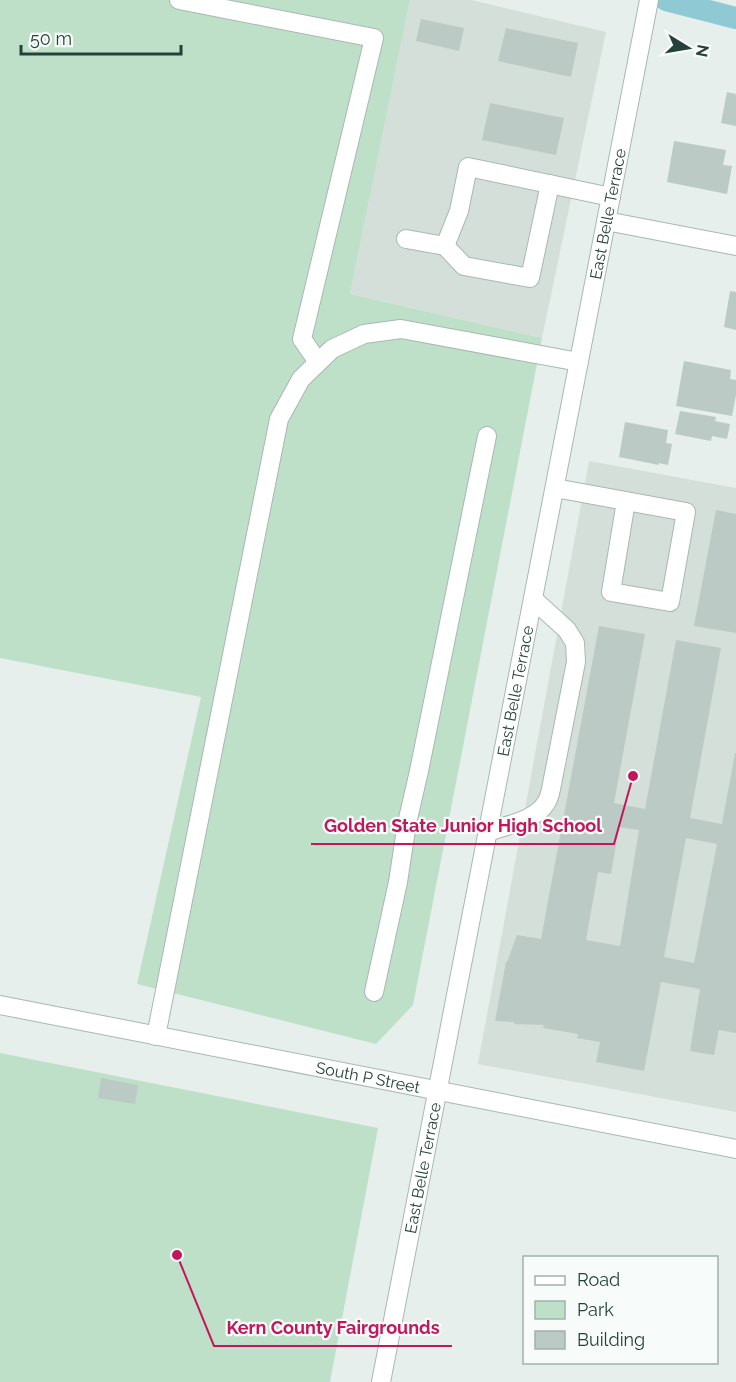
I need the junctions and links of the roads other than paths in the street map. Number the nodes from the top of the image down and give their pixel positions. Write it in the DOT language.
graph roads {
  1 [pos="179,0"];
  2 [pos="649,2"];
  3 [pos="550,184"];
  4 [pos="611,196"];
  5 [pos="606,221"];
  6 [pos="406,239"];
  7 [pos="445,246"];
  8 [pos="736,246"];
  9 [pos="318,362"];
  10 [pos="579,362"];
  11 [pos="487,436"];
  12 [pos="555,488"];
  13 [pos="626,501"];
  14 [pos="533,599"];
  15 [pos="488,832"];
  16 [pos="374,992"];
  17 [pos="0,1005"];
  18 [pos="156,1036"];
  19 [pos="438,1090"];
  20 [pos="736,1149"];
  21 [pos="381,1382"];
  1 -- 9 [label="street"];
  2 -- 4 [label="street, East Belle Terrace"];
  3 -- 4 [label="street"];
  3 -- 7 [label="street"];
  3 -- 7 [label="street"];
  4 -- 5 [label="street, East Belle Terrace"];
  5 -- 8 [label="street"];
  5 -- 10 [label="street, East Belle Terrace"];
  6 -- 7 [label="street"];
  9 -- 10 [label="street"];
  9 -- 18 [label="street"];
  10 -- 12 [label="street, East Belle Terrace"];
  11 -- 16 [label="street"];
  12 -- 13 [label="street"];
  12 -- 14 [label="street, East Belle Terrace"];
  13 -- 13 [label="street"];
  14 -- 15 [label="street, East Belle Terrace"];
  14 -- 15 [label="street"];
  15 -- 19 [label="street, East Belle Terrace"];
  17 -- 18 [label="street, South P Street"];
  18 -- 19 [label="street, South P Street"];
  19 -- 20 [label="street, South P Street"];
  19 -- 21 [label="street, East Belle Terrace"];
}
